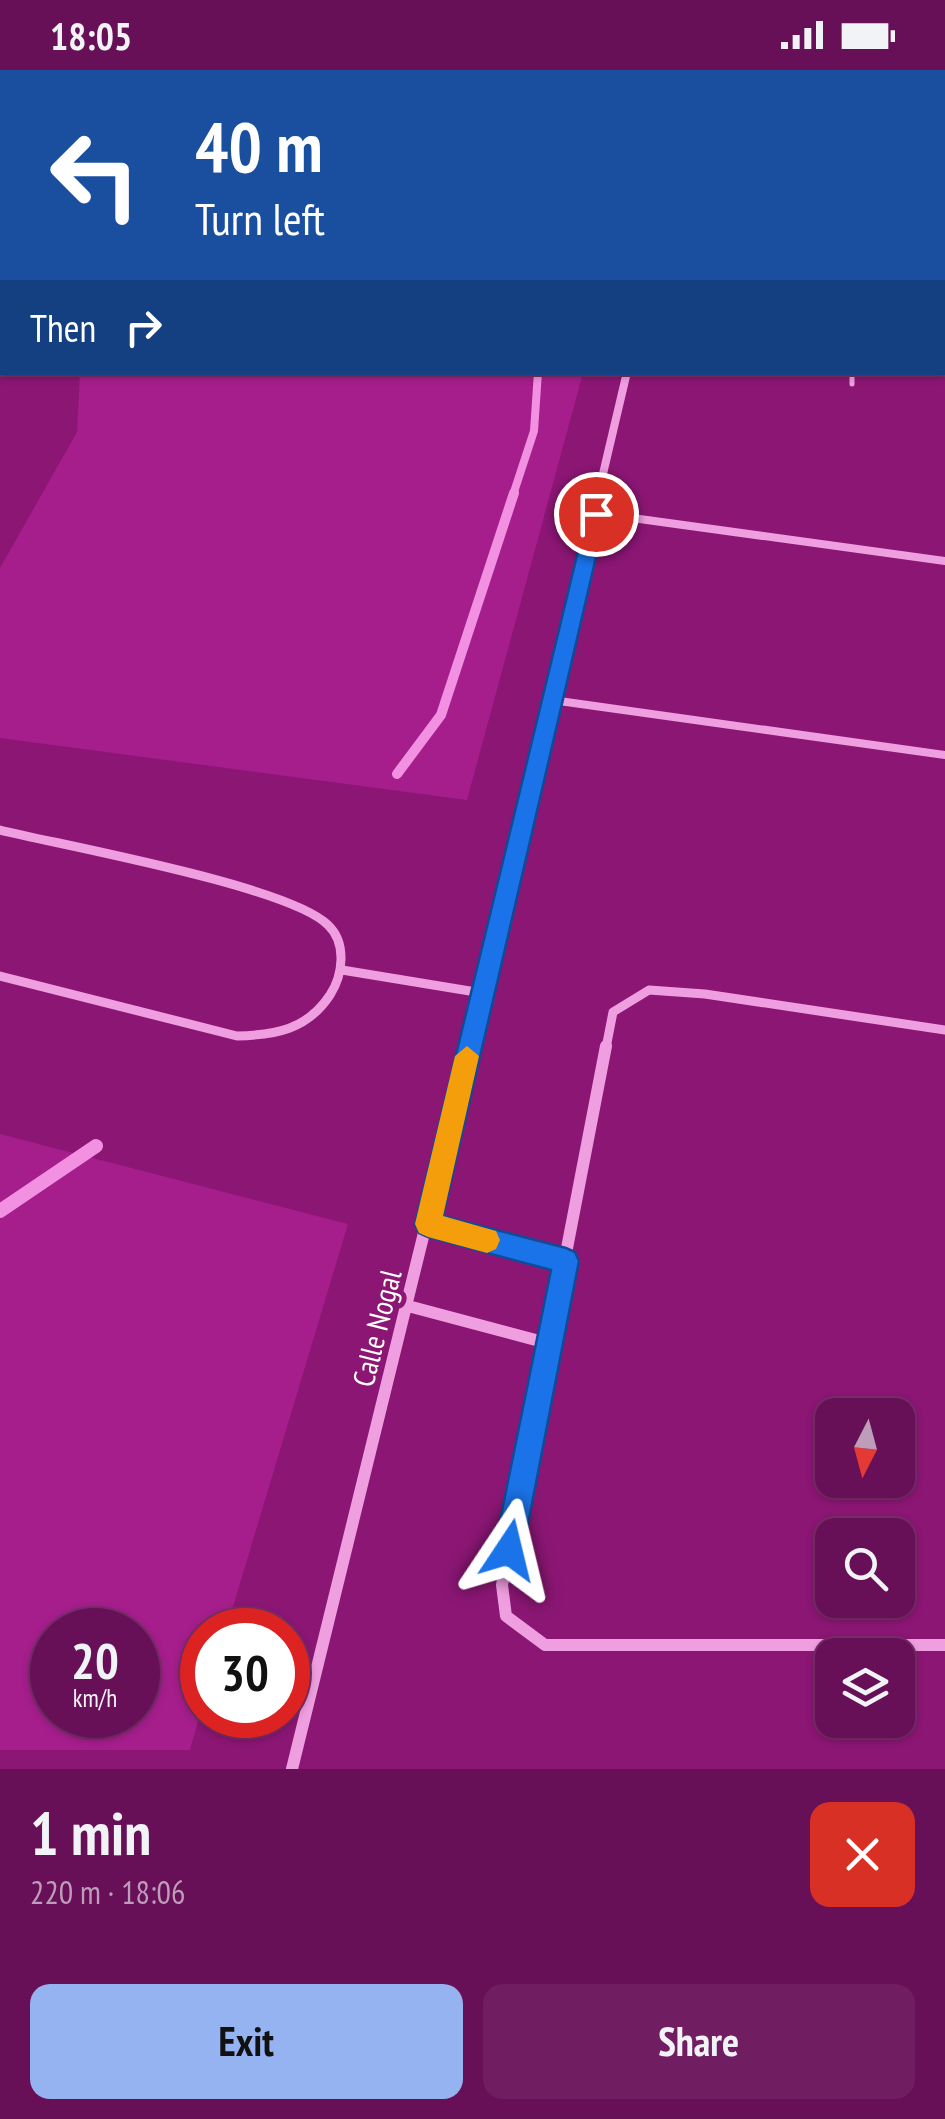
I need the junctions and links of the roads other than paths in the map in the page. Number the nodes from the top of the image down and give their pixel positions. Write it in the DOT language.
graph roads {
  1 [pos="625,375"];
  2 [pos="852,375"];
  3 [pos="852,384"];
  4 [pos="596,514"];
  5 [pos="945,561"];
  6 [pos="552,700"];
  7 [pos="945,754"];
  8 [pos="0,830"];
  9 [pos="342,970"];
  10 [pos="0,976"];
  11 [pos="482,993"];
  12 [pos="945,1030"];
  13 [pos="428,1224"];
  14 [pos="566,1261"];
  15 [pos="408,1306"];
  16 [pos="547,1343"];
  17 [pos="945,1645"];
  18 [pos="292,1769"];
  1 -- 4 [label="street, Calle Nogal"];
  2 -- 3 [label="lane"];
  4 -- 5 [label="lane"];
  4 -- 6 [label="street, Calle Nogal"];
  6 -- 7 [label="lane"];
  6 -- 11 [label="street, Calle Nogal"];
  8 -- 9 [label="street"];
  9 -- 10 [label="street"];
  9 -- 11 [label="street"];
  11 -- 13 [label="street, Calle Nogal"];
  12 -- 14 [label="street"];
  13 -- 14 [label="street"];
  13 -- 15 [label="street, Calle Nogal"];
  14 -- 16 [label="street"];
  15 -- 16 [label="street"];
  15 -- 18 [label="street, Calle Nogal"];
  16 -- 17 [label="street"];
}
